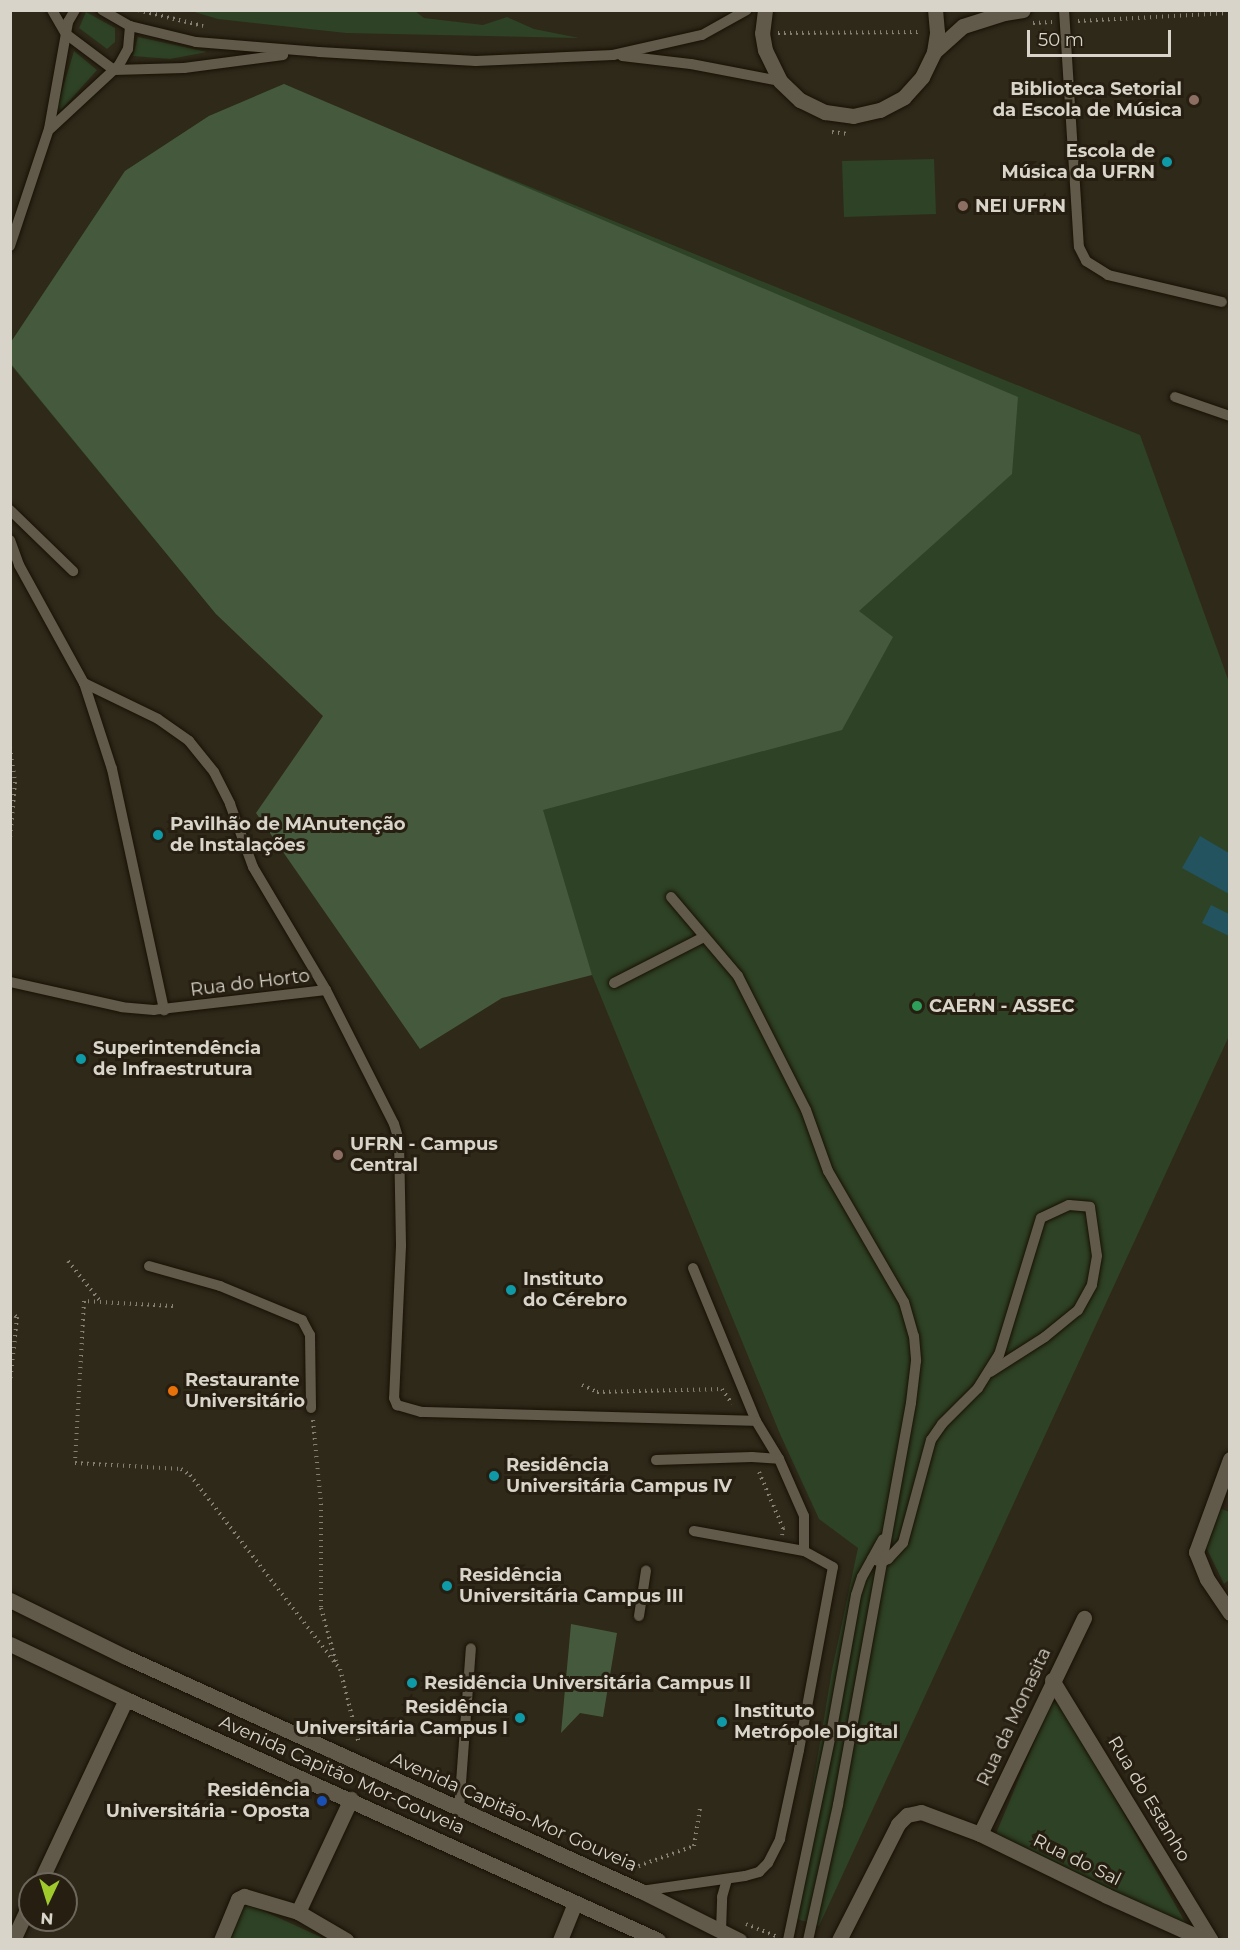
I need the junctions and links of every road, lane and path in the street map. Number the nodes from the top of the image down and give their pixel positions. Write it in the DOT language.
graph roads {
  1 [pos="52,10"];
  2 [pos="75,10"];
  3 [pos="102,10"];
  4 [pos="138,10"];
  5 [pos="747,10"];
  6 [pos="765,10"];
  7 [pos="935,10"];
  8 [pos="1230,13"];
  9 [pos="1064,16"];
  10 [pos="1023,17"];
  11 [pos="130,26"];
  12 [pos="205,27"];
  13 [pos="937,32"];
  14 [pos="762,33"];
  15 [pos="66,34"];
  16 [pos="319,52"];
  17 [pos="934,52"];
  18 [pos="613,55"];
  19 [pos="114,70"];
  20 [pos="780,81"];
  21 [pos="50,129"];
  22 [pos="830,131"];
  23 [pos="857,133"];
  24 [pos="10,246"];
  25 [pos="1222,302"];
  26 [pos="1175,397"];
  27 [pos="1230,416"];
  28 [pos="10,510"];
  29 [pos="10,540"];
  30 [pos="73,571"];
  31 [pos="84,683"];
  32 [pos="10,747"];
  33 [pos="10,839"];
  34 [pos="671,897"];
  35 [pos="704,937"];
  36 [pos="10,982"];
  37 [pos="614,983"];
  38 [pos="326,990"];
  39 [pos="164,1010"];
  40 [pos="68,1261"];
  41 [pos="149,1266"];
  42 [pos="693,1268"];
  43 [pos="100,1302"];
  44 [pos="173,1306"];
  45 [pos="10,1312"];
  46 [pos="990,1372"];
  47 [pos="10,1384"];
  48 [pos="311,1408"];
  49 [pos="756,1421"];
  50 [pos="779,1459"];
  51 [pos="1230,1459"];
  52 [pos="656,1460"];
  53 [pos="693,1531"];
  54 [pos="804,1551"];
  55 [pos="877,1561"];
  56 [pos="646,1571"];
  57 [pos="10,1600"];
  58 [pos="1227,1601"];
  59 [pos="639,1616"];
  60 [pos="1084,1618"];
  61 [pos="10,1644"];
  62 [pos="471,1648"];
  63 [pos="337,1666"];
  64 [pos="1052,1680"];
  65 [pos="126,1699"];
  66 [pos="360,1748"];
  67 [pos="351,1799"];
  68 [pos="700,1807"];
  69 [pos="459,1810"];
  70 [pos="980,1834"];
  71 [pos="627,1870"];
  72 [pos="45,1872"];
  73 [pos="727,1880"];
  74 [pos="641,1891"];
  75 [pos="575,1903"];
  76 [pos="298,1912"];
  77 [pos="721,1931"];
  78 [pos="221,1940"];
  79 [pos="346,1940"];
  80 [pos="560,1940"];
  81 [pos="658,1940"];
  82 [pos="739,1940"];
  83 [pos="788,1940"];
  84 [pos="808,1940"];
  85 [pos="839,1940"];
  86 [pos="1205,1940"];
  87 [pos="1211,1940"];
  1 -- 15 [label="lane"];
  2 -- 15 [label="lane"];
  3 -- 11 [label="lane"];
  4 -- 12 [label="path"];
  5 -- 18 [label="lane"];
  6 -- 14 [label="main road"];
  7 -- 13 [label="main road"];
  8 -- 9 [label="path"];
  9 -- 10 [label="path"];
  9 -- 25 [label="lane"];
  10 -- 17 [label="main road"];
  11 -- 16 [label="lane"];
  11 -- 19 [label="lane"];
  13 -- 14 [label="path"];
  13 -- 17 [label="main road"];
  14 -- 20 [label="main road"];
  15 -- 19 [label="lane"];
  15 -- 21 [label="lane"];
  16 -- 18 [label="lane"];
  16 -- 19 [label="lane"];
  17 -- 20 [label="main road"];
  18 -- 20 [label="lane"];
  19 -- 21 [label="lane"];
  21 -- 24 [label="lane"];
  22 -- 23 [label="path"];
  26 -- 27 [label="lane"];
  28 -- 30 [label="lane"];
  29 -- 31 [label="lane"];
  31 -- 38 [label="lane, Rua do Horto"];
  31 -- 39 [label="lane"];
  32 -- 33 [label="path"];
  34 -- 35 [label="lane"];
  35 -- 37 [label="lane"];
  35 -- 55 [label="lane"];
  36 -- 39 [label="lane, Rua do Horto"];
  38 -- 39 [label="lane, Rua do Horto"];
  38 -- 49 [label="lane"];
  40 -- 43 [label="path"];
  41 -- 48 [label="lane"];
  42 -- 49 [label="lane"];
  43 -- 44 [label="path"];
  43 -- 63 [label="path"];
  45 -- 47 [label="path"];
  46 -- 46 [label="lane"];
  46 -- 55 [label="lane"];
  48 -- 63 [label="path"];
  49 -- 50 [label="lane"];
  50 -- 52 [label="lane"];
  50 -- 54 [label="lane"];
  51 -- 58 [label="main road"];
  53 -- 54 [label="lane"];
  54 -- 73 [label="lane"];
  55 -- 83 [label="lane"];
  55 -- 84 [label="lane"];
  56 -- 59 [label="lane"];
  57 -- 69 [label="main road, Avenida Capitão-Mor Gouveia"];
  60 -- 64 [label="main road, Rua da Monasita"];
  61 -- 65 [label="main road, Avenida Capitão Mor-Gouveia"];
  62 -- 69 [label="lane"];
  63 -- 66 [label="path"];
  64 -- 70 [label="main road, Rua da Monasita"];
  64 -- 87 [label="main road, Rua do Estanho"];
  65 -- 67 [label="main road, Avenida Capitão Mor-Gouveia"];
  65 -- 72 [label="main road"];
  67 -- 75 [label="main road, Avenida Capitão Mor-Gouveia"];
  67 -- 76 [label="main road"];
  68 -- 71 [label="path"];
  69 -- 74 [label="main road, Avenida Capitão-Mor Gouveia"];
  70 -- 85 [label="main road, Rua do Sal"];
  70 -- 86 [label="main road, Rua do Sal"];
  73 -- 74 [label="lane"];
  73 -- 77 [label="lane"];
  74 -- 77 [label="main road, Avenida Capitão-Mor Gouveia"];
  75 -- 80 [label="main road"];
  75 -- 81 [label="main road, Avenida Capitão Mor-Gouveia"];
  76 -- 78 [label="main road"];
  76 -- 79 [label="main road"];
  77 -- 82 [label="main road, Avenida Capitão-Mor Gouveia"];
}
